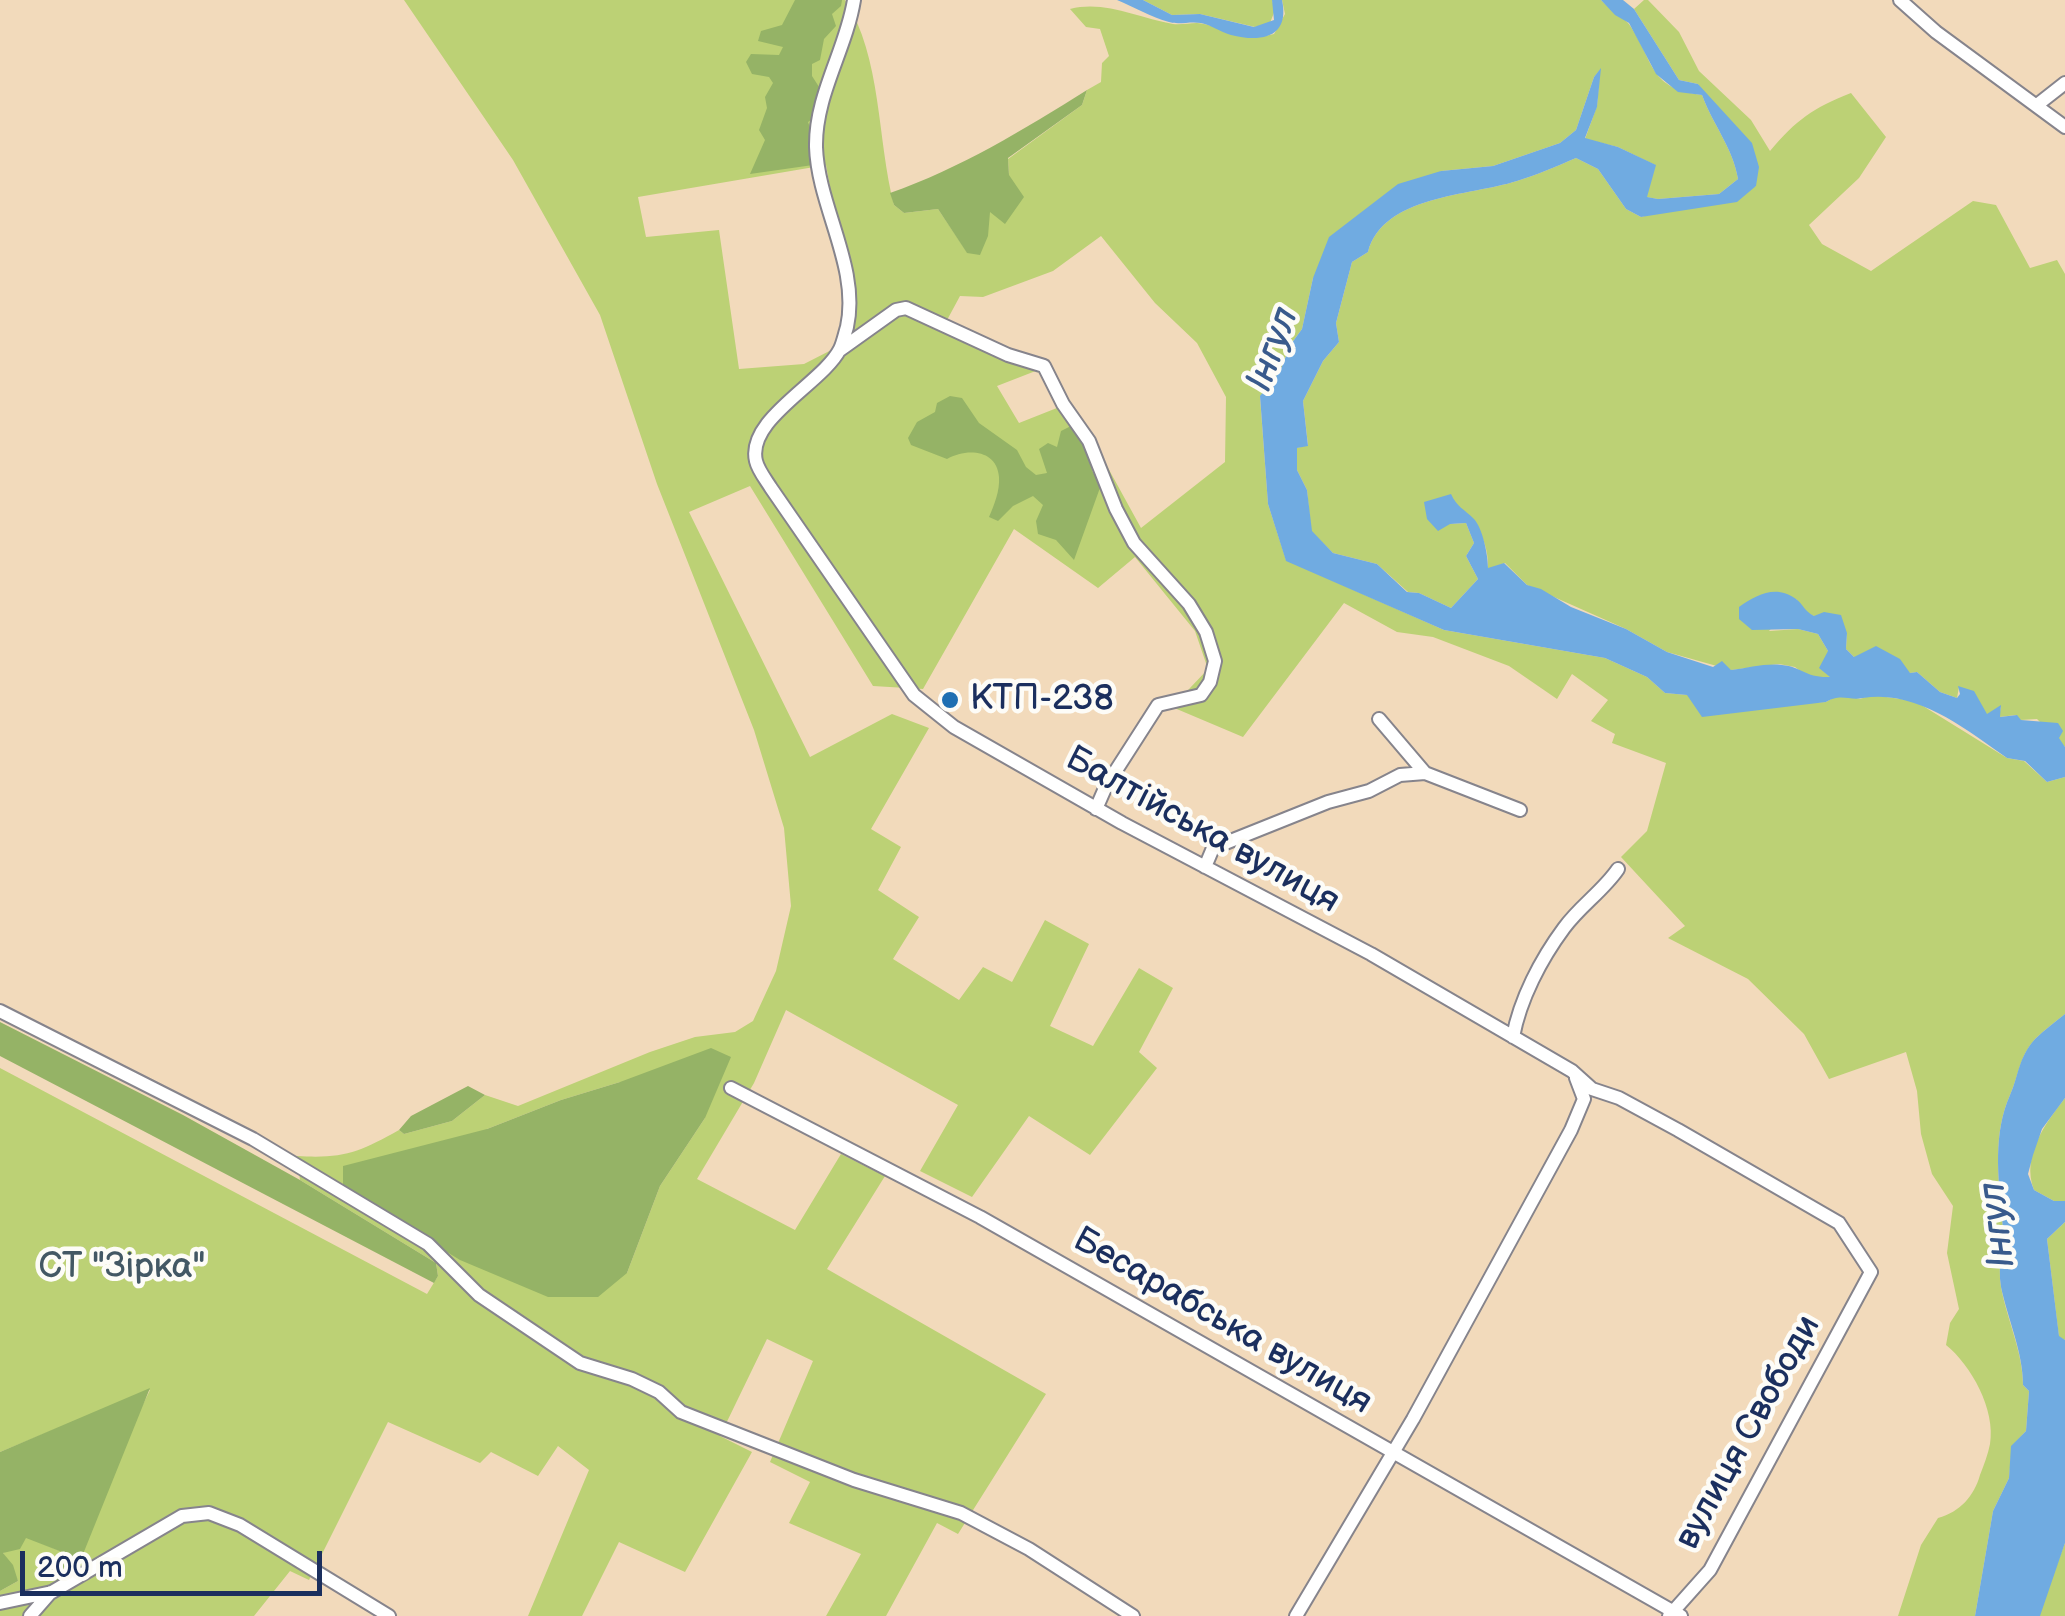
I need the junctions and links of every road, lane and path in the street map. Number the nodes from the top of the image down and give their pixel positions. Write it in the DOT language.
graph roads {
  1 [pos="854,0"];
  2 [pos="1900,0"];
  3 [pos="2065,83"];
  4 [pos="2037,105"];
  5 [pos="2065,127"];
  6 [pos="839,351"];
  7 [pos="1379,719"];
  8 [pos="1426,773"];
  9 [pos="1096,809"];
  10 [pos="1520,810"];
  11 [pos="1205,867"];
  12 [pos="1618,869"];
  13 [pos="0,1011"];
  14 [pos="1513,1037"];
  15 [pos="1572,1072"];
  16 [pos="730,1088"];
  17 [pos="1871,1272"];
  18 [pos="1391,1452"];
  19 [pos="52,1592"];
  20 [pos="0,1603"];
  21 [pos="1673,1615"];
  22 [pos="30,1616"];
  23 [pos="388,1616"];
  24 [pos="1134,1616"];
  25 [pos="1296,1616"];
  1 -- 6 [label="street"];
  2 -- 4 [label="street"];
  3 -- 4 [label="street"];
  4 -- 5 [label="street"];
  6 -- 9 [label="street, Балтійська вулиця"];
  6 -- 9 [label="street, Балтійська вулиця"];
  7 -- 8 [label="street"];
  8 -- 10 [label="street"];
  8 -- 11 [label="street"];
  9 -- 11 [label="street, Балтійська вулиця"];
  11 -- 14 [label="street, Балтійська вулиця"];
  12 -- 14 [label="street"];
  13 -- 24 [label="street"];
  14 -- 15 [label="street, Балтійська вулиця"];
  15 -- 17 [label="street, Балтійська вулиця"];
  15 -- 18 [label="street"];
  16 -- 18 [label="street, Бесарабська вулиця"];
  17 -- 21 [label="street, вулиця Свободи"];
  18 -- 21 [label="street, Бесарабська вулиця"];
  18 -- 25 [label="street"];
  19 -- 20 [label="street"];
  19 -- 22 [label="street"];
  19 -- 23 [label="street"];
}
